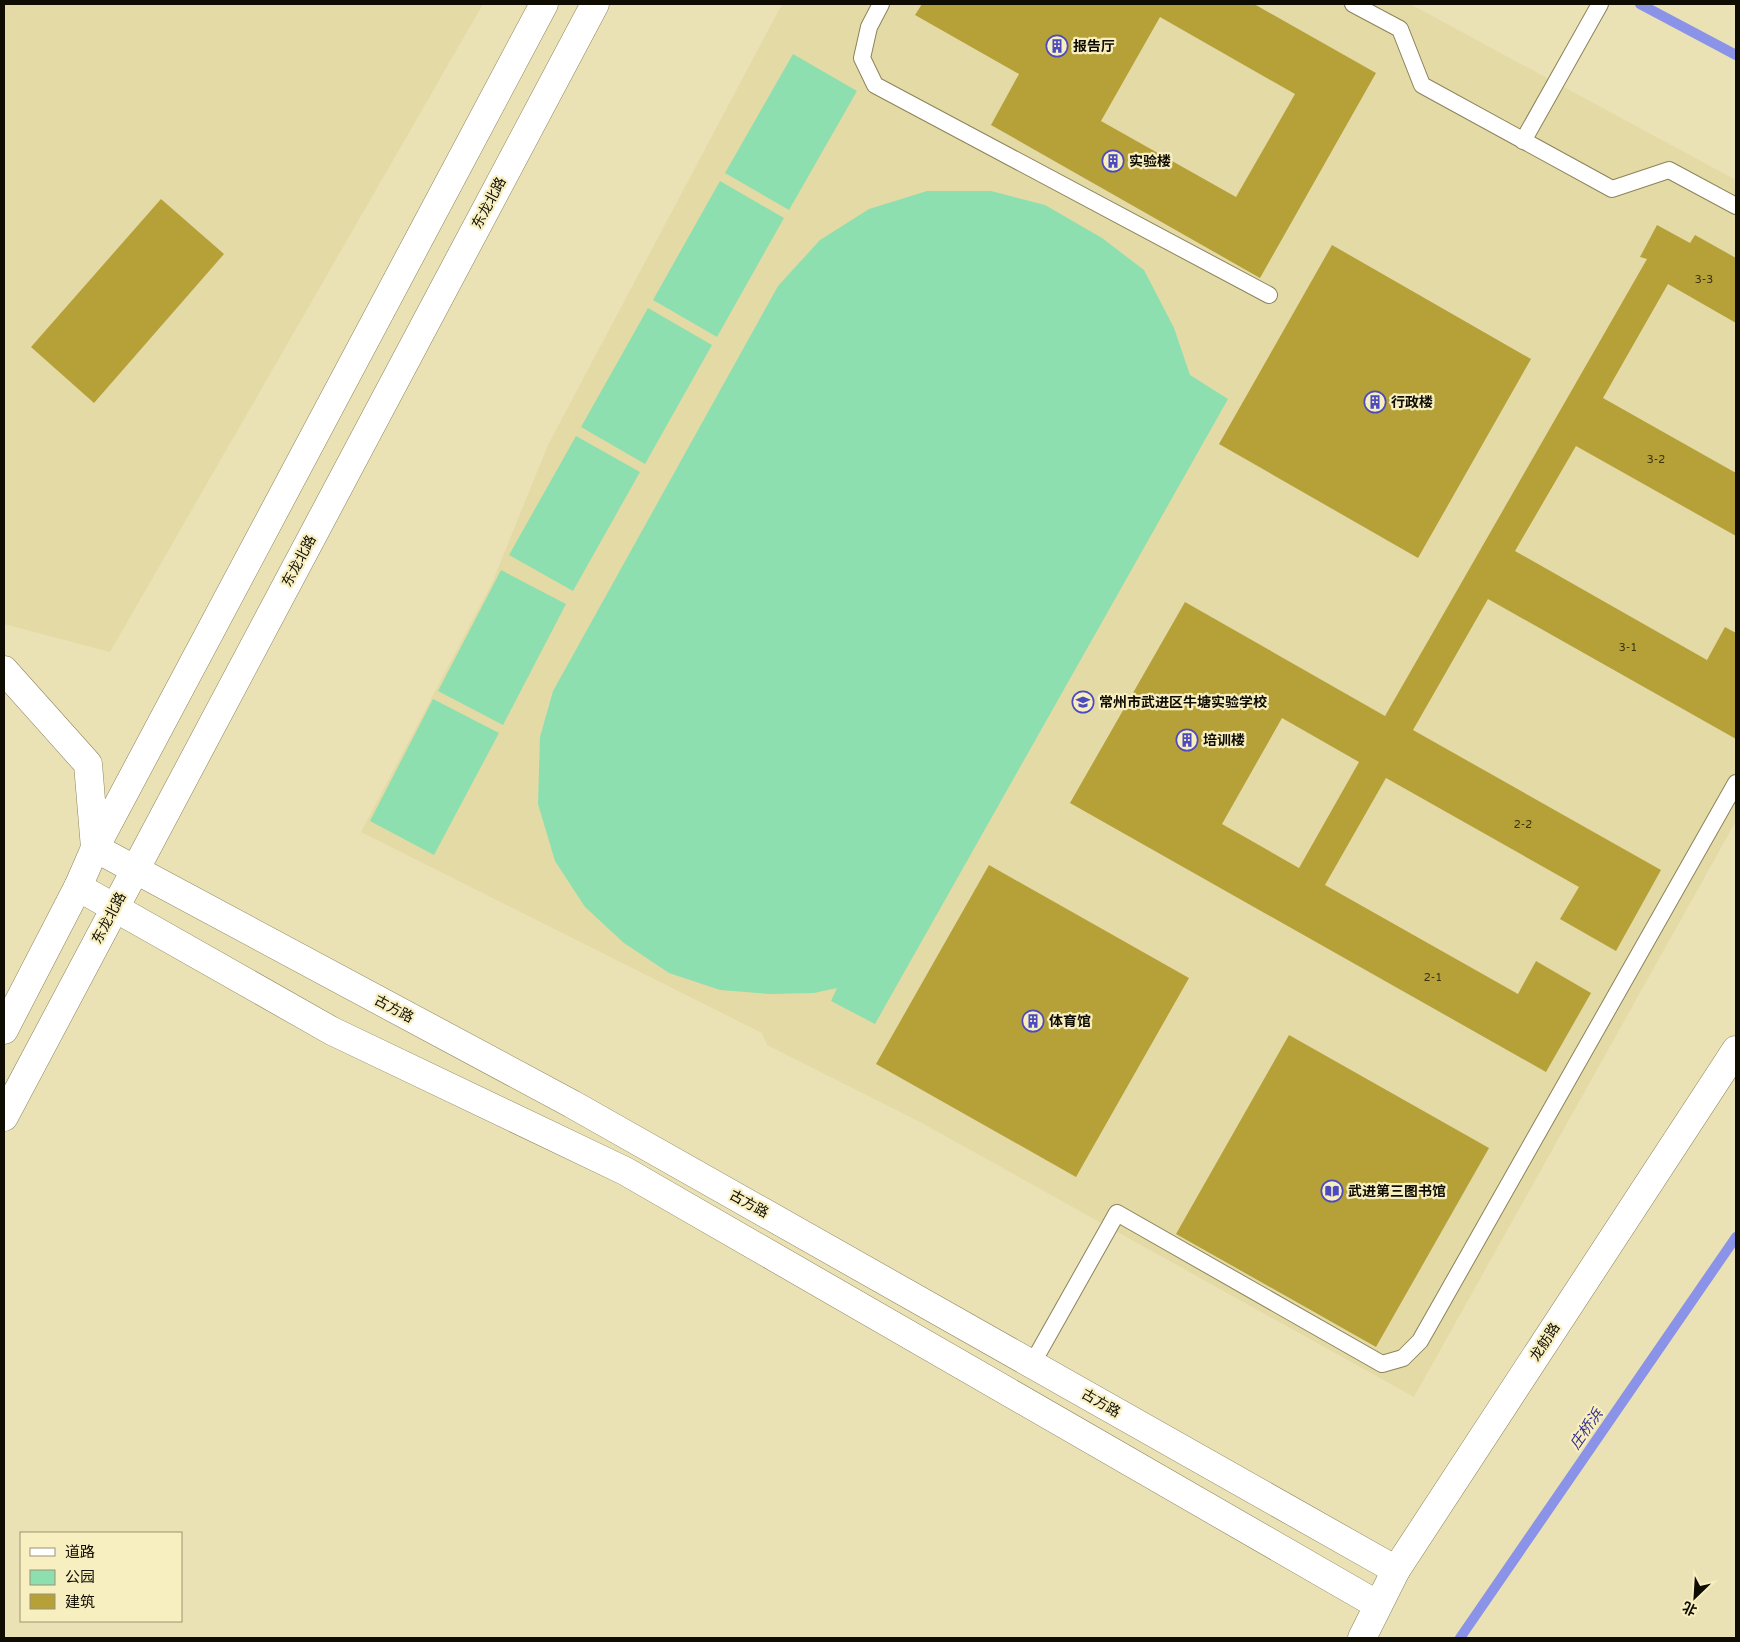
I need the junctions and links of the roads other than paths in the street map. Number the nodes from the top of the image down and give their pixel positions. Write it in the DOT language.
graph roads {
  1 [pos="544,4"];
  2 [pos="595,4"];
  3 [pos="881,4"];
  4 [pos="1353,4"];
  5 [pos="1600,4"];
  6 [pos="1524,141"];
  7 [pos="1736,206"];
  8 [pos="1269,295"];
  9 [pos="4,670"];
  10 [pos="1736,783"];
  11 [pos="95,848"];
  12 [pos="135,871"];
  13 [pos="78,887"];
  14 [pos="115,907"];
  15 [pos="4,1030"];
  16 [pos="1736,1050"];
  17 [pos="4,1117"];
  18 [pos="1032,1364"];
  19 [pos="1396,1570"];
  20 [pos="1378,1605"];
  21 [pos="1362,1638"];
  1 -- 11 [label="street"];
  2 -- 12 [label="street, 东龙北路"];
  3 -- 8 [label="lane"];
  4 -- 6 [label="lane"];
  5 -- 6 [label="lane"];
  6 -- 7 [label="lane"];
  9 -- 11 [label="street"];
  10 -- 18 [label="lane"];
  11 -- 12 [label="street, 古方路"];
  11 -- 13 [label="street"];
  12 -- 14 [label="street, 东龙北路"];
  12 -- 18 [label="street, 古方路"];
  13 -- 14 [label="street"];
  13 -- 15 [label="street"];
  14 -- 17 [label="street, 东龙北路"];
  14 -- 20 [label="street"];
  16 -- 19 [label="street, 龙舫路"];
  18 -- 19 [label="street, 古方路"];
  19 -- 20 [label="street, 龙舫路"];
  20 -- 21 [label="street, 龙舫路"];
}
